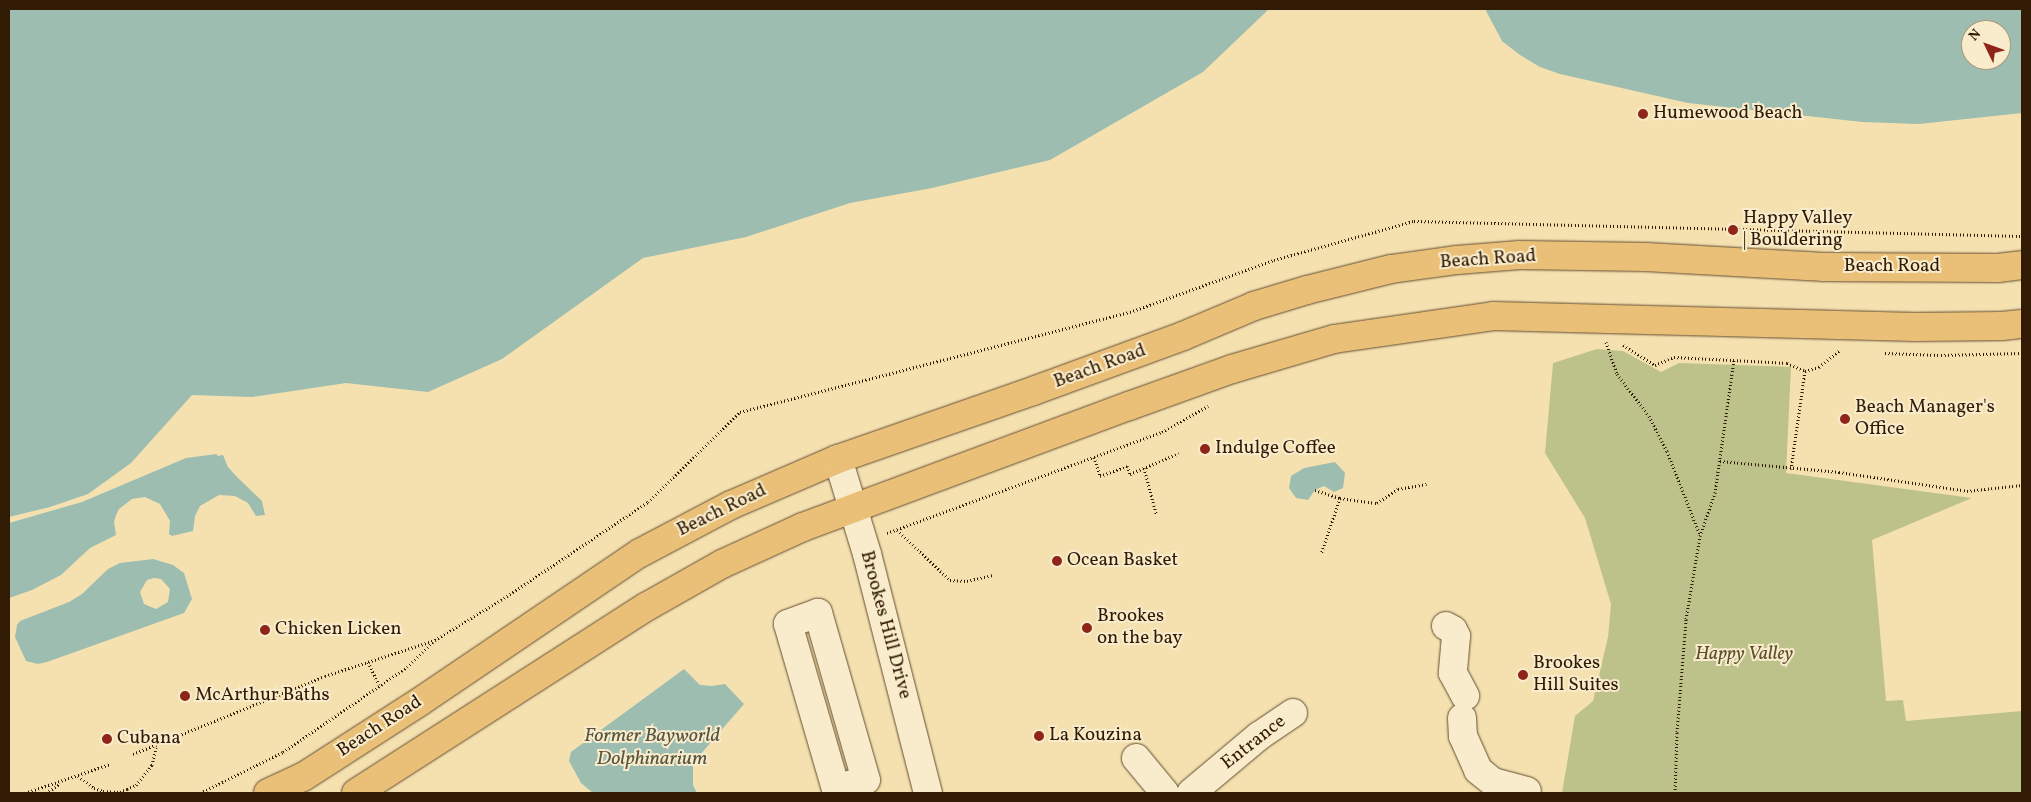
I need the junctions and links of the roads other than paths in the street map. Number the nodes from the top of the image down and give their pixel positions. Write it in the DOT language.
graph roads {
  1 [pos="2022,265"];
  2 [pos="2022,324"];
  3 [pos="838,459"];
  4 [pos="853,509"];
  5 [pos="1446,626"];
  6 [pos="421,701"];
  7 [pos="1293,713"];
  8 [pos="446,736"];
  9 [pos="1136,758"];
  10 [pos="383,786"];
  11 [pos="836,791"];
  12 [pos="1527,791"];
  13 [pos="268,793"];
  14 [pos="356,793"];
  15 [pos="928,793"];
  16 [pos="1165,793"];
  17 [pos="1191,793"];
  1 -- 3 [label="main road, Beach Road"];
  2 -- 4 [label="main road"];
  3 -- 4 [label="street, Brookes Hill Drive"];
  3 -- 6 [label="main road, Beach Road"];
  4 -- 8 [label="main road"];
  4 -- 15 [label="street, Brookes Hill Drive"];
  5 -- 12 [label="street"];
  6 -- 8 [label="main road"];
  6 -- 13 [label="main road, Beach Road"];
  7 -- 17 [label="street, Entrance"];
  8 -- 10 [label="main road"];
  9 -- 16 [label="street"];
  10 -- 14 [label="main road"];
  11 -- 11 [label="street"];
}
